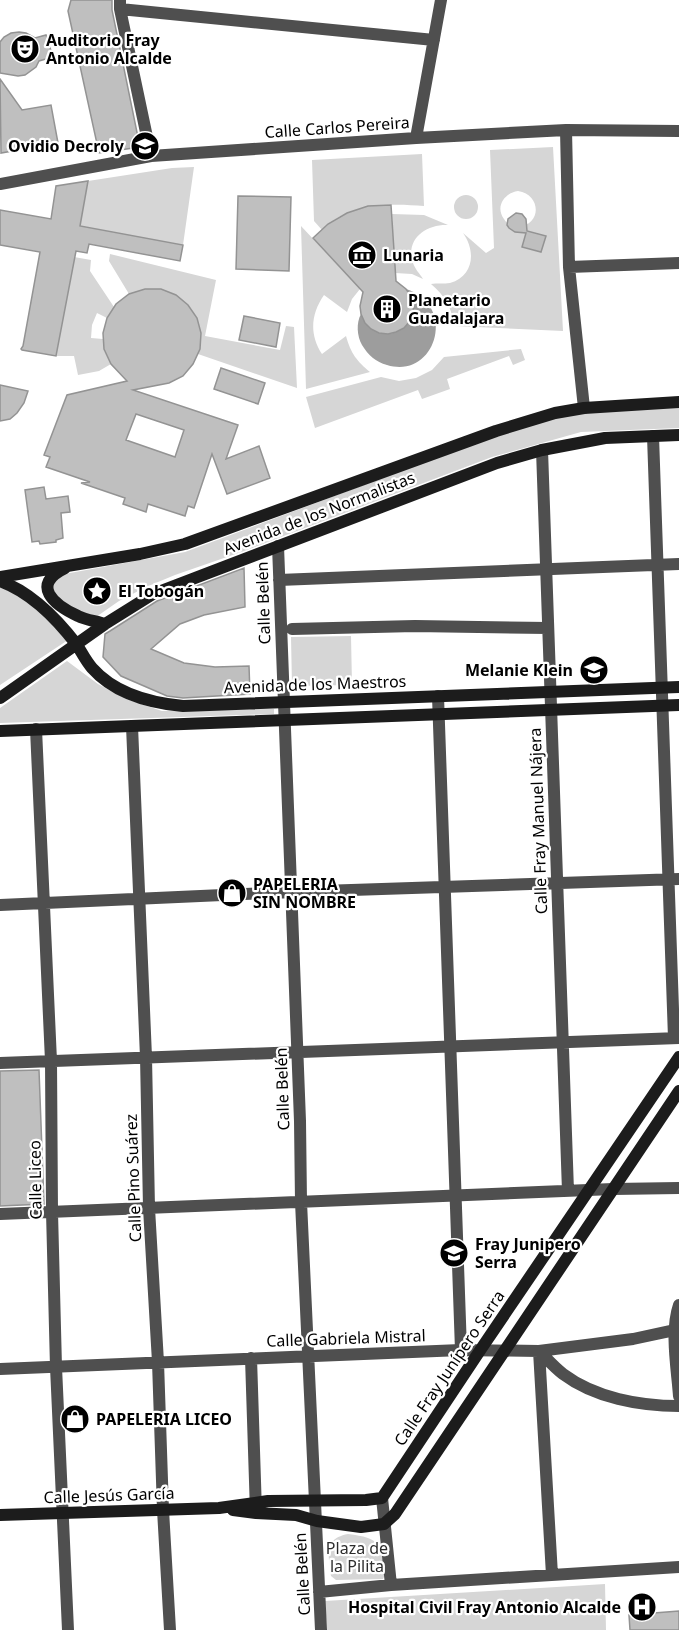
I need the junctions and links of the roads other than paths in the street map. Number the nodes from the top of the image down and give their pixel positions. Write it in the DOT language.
graph roads {
  1 [pos="441,0"];
  2 [pos="120,4"];
  3 [pos="434,40"];
  4 [pos="566,130"];
  5 [pos="679,130"];
  6 [pos="416,138"];
  7 [pos="151,156"];
  8 [pos="0,184"];
  9 [pos="679,263"];
  10 [pos="569,267"];
  11 [pos="679,402"];
  12 [pos="584,408"];
  13 [pos="679,435"];
  14 [pos="653,436"];
  15 [pos="542,450"];
  16 [pos="278,546"];
  17 [pos="679,564"];
  18 [pos="72,565"];
  19 [pos="658,565"];
  20 [pos="546,569"];
  21 [pos="0,579"];
  22 [pos="279,579"];
  23 [pos="105,624"];
  24 [pos="548,628"];
  25 [pos="292,629"];
  26 [pos="76,644"];
  27 [pos="679,687"];
  28 [pos="662,688"];
  29 [pos="550,692"];
  30 [pos="438,696"];
  31 [pos="0,698"];
  32 [pos="284,702"];
  33 [pos="679,705"];
  34 [pos="663,706"];
  35 [pos="551,710"];
  36 [pos="438,714"];
  37 [pos="284,719"];
  38 [pos="132,726"];
  39 [pos="36,729"];
  40 [pos="0,731"];
  41 [pos="674,879"];
  42 [pos="557,883"];
  43 [pos="444,887"];
  44 [pos="291,892"];
  45 [pos="141,899"];
  46 [pos="44,903"];
  47 [pos="0,905"];
  48 [pos="677,1038"];
  49 [pos="562,1041"];
  50 [pos="450,1045"];
  51 [pos="297,1051"];
  52 [pos="146,1057"];
  53 [pos="679,1057"];
  54 [pos="51,1061"];
  55 [pos="0,1063"];
  56 [pos="679,1091"];
  57 [pos="679,1188"];
  58 [pos="613,1189"];
  59 [pos="589,1190"];
  60 [pos="568,1191"];
  61 [pos="455,1196"];
  62 [pos="301,1202"];
  63 [pos="149,1208"];
  64 [pos="52,1212"];
  65 [pos="0,1214"];
  66 [pos="679,1305"];
  67 [pos="677,1330"];
  68 [pos="481,1349"];
  69 [pos="461,1350"];
  70 [pos="504,1350"];
  71 [pos="539,1351"];
  72 [pos="307,1356"];
  73 [pos="251,1358"];
  74 [pos="158,1362"];
  75 [pos="56,1366"];
  76 [pos="0,1369"];
  77 [pos="679,1396"];
  78 [pos="679,1406"];
  79 [pos="382,1497"];
  80 [pos="316,1501"];
  81 [pos="256,1508"];
  82 [pos="162,1510"];
  83 [pos="64,1513"];
  84 [pos="0,1515"];
  85 [pos="316,1521"];
  86 [pos="384,1524"];
  87 [pos="679,1567"];
  88 [pos="552,1575"];
  89 [pos="391,1585"];
  90 [pos="319,1592"];
  91 [pos="68,1630"];
  92 [pos="170,1630"];
  93 [pos="321,1630"];
  1 -- 3 [label="street"];
  2 -- 3 [label="street"];
  2 -- 7 [label="street"];
  3 -- 6 [label="street"];
  4 -- 5 [label="street, Calle Carlos Pereira"];
  4 -- 6 [label="street, Calle Carlos Pereira"];
  4 -- 10 [label="street"];
  6 -- 7 [label="street, Calle Carlos Pereira"];
  7 -- 8 [label="street, Calle Carlos Pereira"];
  9 -- 10 [label="street"];
  10 -- 12 [label="street"];
  11 -- 12 [label="street, Avenida de los Normalistas"];
  12 -- 18 [label="street, Avenida de los Normalistas"];
  13 -- 14 [label="street, Avenida de los Normalistas"];
  14 -- 15 [label="street, Avenida de los Normalistas"];
  14 -- 19 [label="street"];
  15 -- 16 [label="street, Avenida de los Normalistas"];
  15 -- 20 [label="street, Calle Fray Manuel Nájera"];
  16 -- 22 [label="street, Calle Belén"];
  16 -- 23 [label="street, Avenida de los Normalistas"];
  17 -- 19 [label="street"];
  18 -- 21 [label="street, Avenida de los Normalistas"];
  18 -- 23 [label="street"];
  19 -- 20 [label="street"];
  19 -- 28 [label="street"];
  20 -- 22 [label="street"];
  20 -- 24 [label="street, Calle Fray Manuel Nájera"];
  21 -- 26 [label="street, Avenida de los Maestros"];
  22 -- 32 [label="street, Calle Belén"];
  23 -- 26 [label="street, Avenida de los Normalistas"];
  24 -- 25 [label="street"];
  24 -- 29 [label="street, Calle Fray Manuel Nájera"];
  26 -- 31 [label="street, Avenida de los Normalistas"];
  26 -- 32 [label="street, Avenida de los Maestros"];
  27 -- 28 [label="street, Avenida de los Maestros"];
  28 -- 29 [label="street, Avenida de los Maestros"];
  28 -- 34 [label="street"];
  29 -- 30 [label="street, Avenida de los Maestros"];
  29 -- 35 [label="street, Calle Fray Manuel Nájera"];
  30 -- 32 [label="street, Avenida de los Maestros"];
  30 -- 36 [label="street"];
  32 -- 37 [label="street, Calle Belén"];
  33 -- 34 [label="street, Avenida de los Maestros"];
  34 -- 35 [label="street, Avenida de los Maestros"];
  34 -- 41 [label="street"];
  35 -- 36 [label="street, Avenida de los Maestros"];
  35 -- 42 [label="street, Calle Fray Manuel Nájera"];
  36 -- 37 [label="street, Avenida de los Maestros"];
  36 -- 43 [label="street"];
  37 -- 38 [label="street, Avenida de los Maestros"];
  37 -- 44 [label="street, Calle Belén"];
  38 -- 39 [label="street, Avenida de los Maestros"];
  38 -- 45 [label="street, Calle Pino Suárez"];
  39 -- 40 [label="street, Avenida de los Maestros"];
  39 -- 46 [label="street, Calle Liceo"];
  41 -- 42 [label="street"];
  41 -- 48 [label="street"];
  42 -- 43 [label="street"];
  42 -- 49 [label="street, Calle Fray Manuel Nájera"];
  43 -- 44 [label="street"];
  43 -- 50 [label="street"];
  44 -- 45 [label="street"];
  44 -- 51 [label="street, Calle Belén"];
  45 -- 46 [label="street"];
  45 -- 52 [label="street, Calle Pino Suárez"];
  46 -- 47 [label="street"];
  46 -- 54 [label="street, Calle Liceo"];
  48 -- 49 [label="street"];
  49 -- 50 [label="street"];
  49 -- 60 [label="street, Calle Fray Manuel Nájera"];
  50 -- 51 [label="street"];
  50 -- 61 [label="street"];
  51 -- 52 [label="street"];
  51 -- 62 [label="street, Calle Belén"];
  52 -- 54 [label="street"];
  52 -- 63 [label="street, Calle Pino Suárez"];
  53 -- 59 [label="street, Calle Fray Junípero Serra"];
  54 -- 55 [label="street"];
  54 -- 64 [label="street, Calle Liceo"];
  56 -- 58 [label="street"];
  57 -- 58 [label="street"];
  58 -- 59 [label="street"];
  58 -- 70 [label="street"];
  59 -- 60 [label="street"];
  59 -- 68 [label="street, Calle Fray Junípero Serra"];
  60 -- 61 [label="street"];
  61 -- 62 [label="street"];
  61 -- 69 [label="street"];
  62 -- 63 [label="street"];
  62 -- 72 [label="street, Calle Belén"];
  63 -- 64 [label="street"];
  63 -- 74 [label="street, Calle Pino Suárez"];
  64 -- 65 [label="street"];
  64 -- 75 [label="street, Calle Liceo"];
  66 -- 67 [label="street"];
  67 -- 71 [label="street, Calle Gabriela Mistral"];
  67 -- 77 [label="street"];
  68 -- 69 [label="street, Calle Gabriela Mistral"];
  68 -- 70 [label="street, Calle Gabriela Mistral"];
  68 -- 79 [label="street, Calle Fray Junípero Serra"];
  69 -- 72 [label="street, Calle Gabriela Mistral"];
  70 -- 71 [label="street, Calle Gabriela Mistral"];
  70 -- 86 [label="street"];
  71 -- 78 [label="street"];
  71 -- 88 [label="street"];
  72 -- 73 [label="street, Calle Gabriela Mistral"];
  72 -- 80 [label="street, Calle Belén"];
  73 -- 74 [label="street, Calle Gabriela Mistral"];
  73 -- 81 [label="street"];
  74 -- 75 [label="street, Calle Gabriela Mistral"];
  74 -- 82 [label="street, Calle Pino Suárez"];
  75 -- 76 [label="street, Calle Gabriela Mistral"];
  75 -- 83 [label="street, Calle Liceo"];
  79 -- 80 [label="street, Calle Jesús García"];
  79 -- 86 [label="street"];
  80 -- 81 [label="street, Calle Jesús García"];
  80 -- 85 [label="street, Calle Belén"];
  81 -- 82 [label="street, Calle Jesús García"];
  81 -- 85 [label="street, Calle Jesús García"];
  82 -- 83 [label="street, Calle Jesús García"];
  82 -- 92 [label="street, Calle Pino Suárez"];
  83 -- 84 [label="street, Calle Jesús García"];
  83 -- 91 [label="street, Calle Liceo"];
  85 -- 86 [label="street, Calle Jesús García"];
  85 -- 90 [label="street, Calle Belén"];
  86 -- 89 [label="street"];
  87 -- 88 [label="street"];
  88 -- 89 [label="street"];
  89 -- 90 [label="street"];
  90 -- 93 [label="street, Calle Belén"];
}
